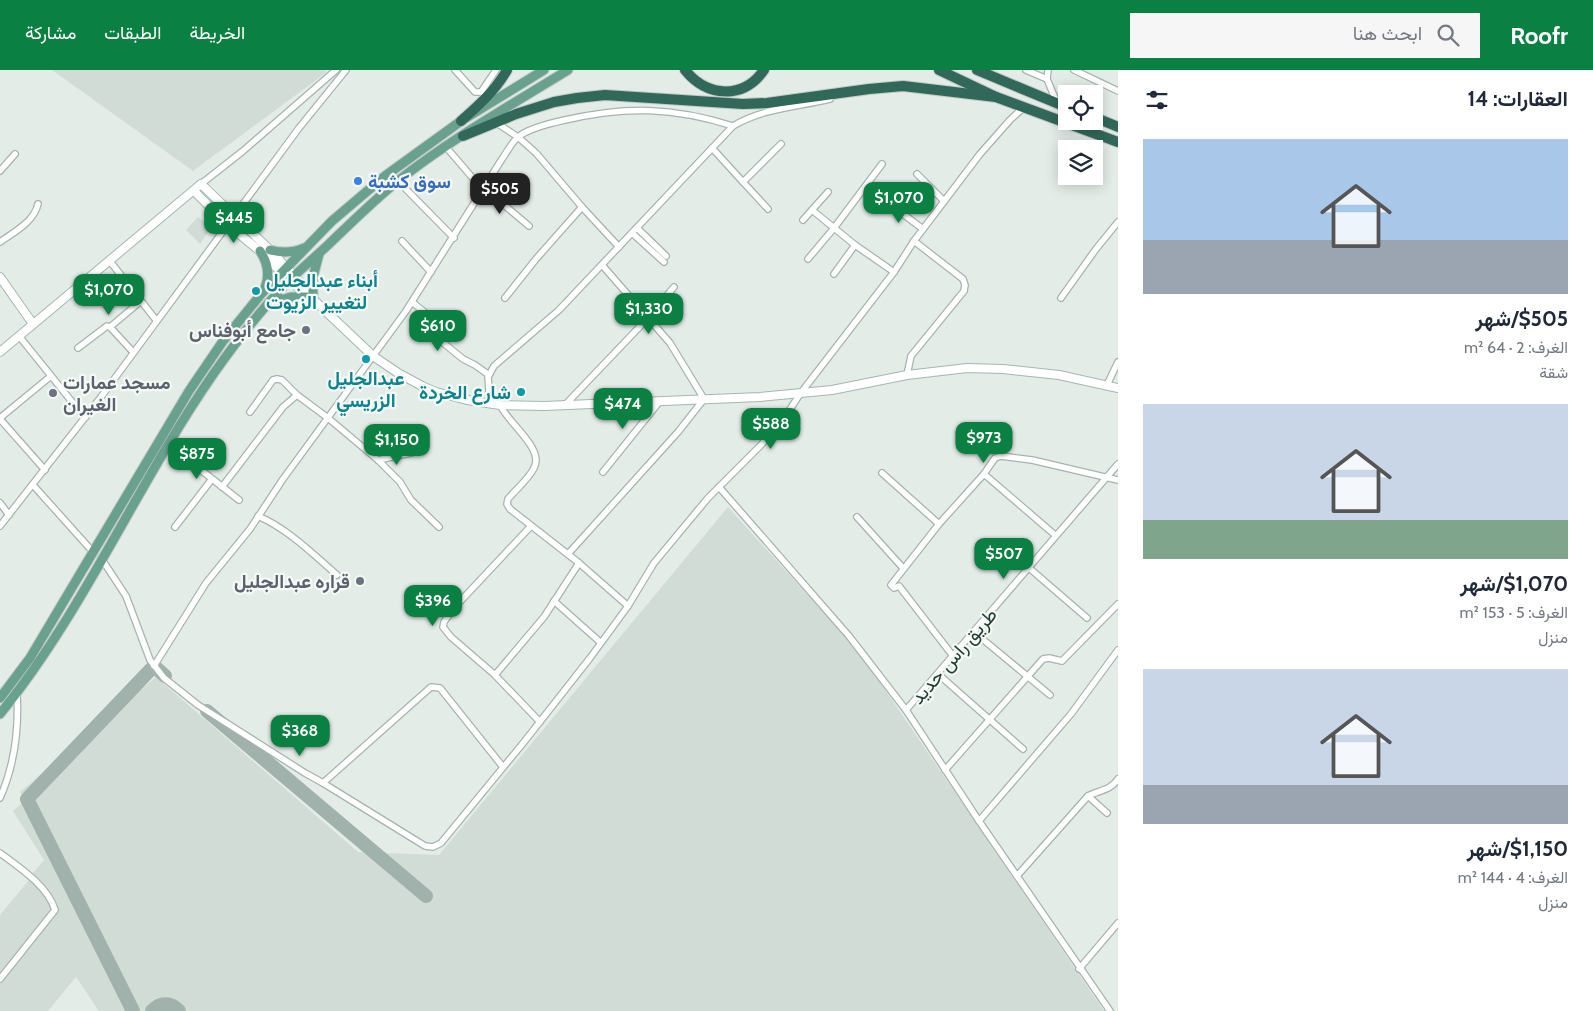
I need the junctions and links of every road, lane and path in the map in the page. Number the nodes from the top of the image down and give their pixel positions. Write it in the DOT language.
graph roads {
  1 [pos="336,70"];
  2 [pos="346,70"];
  3 [pos="455,70"];
  4 [pos="496,70"];
  5 [pos="507,70"];
  6 [pos="544,70"];
  7 [pos="568,70"];
  8 [pos="685,70"];
  9 [pos="764,70"];
  10 [pos="939,70"];
  11 [pos="977,70"];
  12 [pos="992,70"];
  13 [pos="1026,70"];
  14 [pos="1048,70"];
  15 [pos="1075,70"];
  16 [pos="1047,79"];
  17 [pos="1016,86"];
  18 [pos="1118,91"];
  19 [pos="851,92"];
  20 [pos="996,97"];
  21 [pos="1058,98"];
  22 [pos="1058,103"];
  23 [pos="1024,108"];
  24 [pos="461,121"];
  25 [pos="1103,121"];
  26 [pos="495,122"];
  27 [pos="733,126"];
  28 [pos="1118,127"];
  29 [pos="463,136"];
  30 [pos="518,137"];
  31 [pos="1118,142"];
  32 [pos="781,144"];
  33 [pos="446,147"];
  34 [pos="712,148"];
  35 [pos="15,154"];
  36 [pos="882,164"];
  37 [pos="0,171"];
  38 [pos="917,174"];
  39 [pos="398,181"];
  40 [pos="743,182"];
  41 [pos="201,184"];
  42 [pos="484,189"];
  43 [pos="194,191"];
  44 [pos="828,192"];
  45 [pos="944,201"];
  46 [pos="887,202"];
  47 [pos="38,204"];
  48 [pos="582,207"];
  49 [pos="768,209"];
  50 [pos="812,210"];
  51 [pos="235,216"];
  52 [pos="803,220"];
  53 [pos="1118,222"];
  54 [pos="228,225"];
  55 [pos="530,226"];
  56 [pos="637,228"];
  57 [pos="834,228"];
  58 [pos="923,230"];
  59 [pos="632,233"];
  60 [pos="454,238"];
  61 [pos="402,241"];
  62 [pos="0,242"];
  63 [pos="914,242"];
  64 [pos="308,245"];
  65 [pos="855,245"];
  66 [pos="619,247"];
  67 [pos="270,250"];
  68 [pos="260,251"];
  69 [pos="320,253"];
  70 [pos="666,256"];
  71 [pos="808,259"];
  72 [pos="109,260"];
  73 [pos="664,262"];
  74 [pos="602,265"];
  75 [pos="284,270"];
  76 [pos="431,272"];
  77 [pos="894,272"];
  78 [pos="834,274"];
  79 [pos="0,277"];
  80 [pos="292,278"];
  81 [pos="674,287"];
  82 [pos="262,293"];
  83 [pos="312,298"];
  84 [pos="505,298"];
  85 [pos="1060,298"];
  86 [pos="141,302"];
  87 [pos="412,302"];
  88 [pos="269,304"];
  89 [pos="648,318"];
  90 [pos="156,320"];
  91 [pos="33,324"];
  92 [pos="110,326"];
  93 [pos="19,336"];
  94 [pos="78,348"];
  95 [pos="0,352"];
  96 [pos="133,352"];
  97 [pos="373,356"];
  98 [pos="1118,362"];
  99 [pos="907,374"];
  100 [pos="489,375"];
  101 [pos="51,376"];
  102 [pos="1107,385"];
  103 [pos="1118,388"];
  104 [pos="800,394"];
  105 [pos="297,395"];
  106 [pos="704,399"];
  107 [pos="660,402"];
  108 [pos="490,404"];
  109 [pos="500,405"];
  110 [pos="565,405"];
  111 [pos="250,412"];
  112 [pos="85,418"];
  113 [pos="328,418"];
  114 [pos="0,419"];
  115 [pos="168,444"];
  116 [pos="410,453"];
  117 [pos="378,460"];
  118 [pos="1118,464"];
  119 [pos="45,470"];
  120 [pos="603,472"];
  121 [pos="882,473"];
  122 [pos="984,474"];
  123 [pos="1106,477"];
  124 [pos="212,479"];
  125 [pos="1118,480"];
  126 [pos="34,484"];
  127 [pos="719,486"];
  128 [pos="222,487"];
  129 [pos="239,500"];
  130 [pos="0,503"];
  131 [pos="9,515"];
  132 [pos="258,516"];
  133 [pos="857,517"];
  134 [pos="939,524"];
  135 [pos="0,526"];
  136 [pos="531,526"];
  137 [pos="175,527"];
  138 [pos="439,527"];
  139 [pos="1055,535"];
  140 [pos="93,552"];
  141 [pos="568,554"];
  142 [pos="101,558"];
  143 [pos="579,563"];
  144 [pos="903,568"];
  145 [pos="1028,568"];
  146 [pos="337,575"];
  147 [pos="554,601"];
  148 [pos="1118,604"];
  149 [pos="628,606"];
  150 [pos="1087,618"];
  151 [pos="974,632"];
  152 [pos="600,642"];
  153 [pos="1118,650"];
  154 [pos="953,656"];
  155 [pos="154,666"];
  156 [pos="938,674"];
  157 [pos="495,675"];
  158 [pos="1029,677"];
  159 [pos="16,694"];
  160 [pos="1050,694"];
  161 [pos="0,698"];
  162 [pos="906,710"];
  163 [pos="0,714"];
  164 [pos="989,720"];
  165 [pos="540,722"];
  166 [pos="1022,749"];
  167 [pos="503,767"];
  168 [pos="945,770"];
  169 [pos="1118,779"];
  170 [pos="323,783"];
  171 [pos="1088,796"];
  172 [pos="0,798"];
  173 [pos="1107,813"];
  174 [pos="978,821"];
  175 [pos="0,852"];
  176 [pos="1017,876"];
  177 [pos="1118,923"];
  178 [pos="1080,969"];
  179 [pos="0,978"];
  180 [pos="1110,1011"];
  1 -- 41 [label="street"];
  2 -- 51 [label="street"];
  3 -- 4 [label="street"];
  5 -- 24 [label="highway"];
  6 -- 24 [label="main road"];
  7 -- 29 [label="main road"];
  8 -- 9 [label="highway"];
  10 -- 20 [label="highway"];
  11 -- 17 [label="highway"];
  12 -- 17 [label="highway"];
  13 -- 16 [label="street"];
  14 -- 16 [label="street"];
  15 -- 18 [label="street"];
  16 -- 21 [label="street"];
  17 -- 22 [label="highway"];
  19 -- 20 [label="highway"];
  19 -- 26 [label="highway"];
  19 -- 27 [label="street"];
  20 -- 23 [label="highway"];
  23 -- 31 [label="highway"];
  23 -- 45 [label="street"];
  24 -- 64 [label="main road"];
  25 -- 28 [label="highway"];
  26 -- 29 [label="highway"];
  26 -- 30 [label="street"];
  27 -- 30 [label="street"];
  27 -- 34 [label="street"];
  29 -- 33 [label="main road"];
  30 -- 42 [label="street"];
  30 -- 48 [label="street"];
  32 -- 40 [label="street"];
  33 -- 39 [label="main road"];
  33 -- 42 [label="street"];
  34 -- 40 [label="street"];
  34 -- 56 [label="street"];
  35 -- 37 [label="street"];
  36 -- 57 [label="street"];
  38 -- 45 [label="street"];
  39 -- 60 [label="street"];
  39 -- 69 [label="main road"];
  40 -- 49 [label="street"];
  41 -- 43 [label="street"];
  41 -- 51 [label="street"];
  42 -- 55 [label="street"];
  42 -- 60 [label="street"];
  43 -- 54 [label="street"];
  43 -- 72 [label="street"];
  44 -- 50 [label="street"];
  45 -- 58 [label="street"];
  46 -- 58 [label="street"];
  47 -- 62 [label="street"];
  48 -- 66 [label="street"];
  48 -- 84 [label="street"];
  50 -- 52 [label="street"];
  50 -- 57 [label="street"];
  51 -- 54 [label="street"];
  51 -- 67 [label="street"];
  53 -- 85 [label="street"];
  54 -- 68 [label="street"];
  54 -- 90 [label="street"];
  56 -- 59 [label="street"];
  56 -- 70 [label="street"];
  57 -- 65 [label="street"];
  57 -- 71 [label="street"];
  58 -- 63 [label="street"];
  59 -- 66 [label="street"];
  59 -- 73 [label="street"];
  60 -- 76 [label="street"];
  61 -- 76 [label="street"];
  63 -- 77 [label="street"];
  63 -- 99 [label="street"];
  64 -- 67 [label="main road"];
  64 -- 75 [label="main road"];
  65 -- 77 [label="street"];
  65 -- 78 [label="street"];
  66 -- 74 [label="street"];
  67 -- 75 [label="street"];
  68 -- 75 [label="street"];
  68 -- 82 [label="main road"];
  69 -- 80 [label="main road"];
  69 -- 83 [label="main road"];
  72 -- 86 [label="street"];
  72 -- 91 [label="street"];
  74 -- 89 [label="street"];
  74 -- 100 [label="street"];
  75 -- 80 [label="street"];
  75 -- 82 [label="main road"];
  76 -- 87 [label="street"];
  77 -- 104 [label="street"];
  79 -- 91 [label="street"];
  80 -- 83 [label="street"];
  80 -- 88 [label="main road"];
  81 -- 89 [label="street"];
  82 -- 140 [label="main road"];
  83 -- 88 [label="main road"];
  83 -- 97 [label="street"];
  86 -- 90 [label="street"];
  86 -- 92 [label="street"];
  87 -- 97 [label="street"];
  87 -- 100 [label="street"];
  88 -- 115 [label="main road"];
  89 -- 106 [label="street"];
  89 -- 110 [label="street"];
  90 -- 96 [label="street"];
  91 -- 93 [label="street"];
  92 -- 94 [label="street"];
  92 -- 96 [label="street"];
  93 -- 95 [label="street"];
  93 -- 101 [label="street"];
  96 -- 112 [label="street"];
  97 -- 108 [label="street"];
  97 -- 113 [label="street"];
  98 -- 102 [label="street"];
  99 -- 102 [label="street"];
  99 -- 104 [label="street"];
  100 -- 108 [label="street"];
  101 -- 112 [label="street"];
  101 -- 114 [label="street"];
  102 -- 103 [label="street"];
  104 -- 106 [label="street"];
  104 -- 127 [label="street"];
  105 -- 111 [label="street"];
  105 -- 113 [label="street"];
  105 -- 128 [label="street"];
  106 -- 107 [label="street"];
  106 -- 141 [label="street"];
  107 -- 110 [label="street"];
  107 -- 120 [label="street"];
  108 -- 109 [label="street"];
  109 -- 110 [label="street"];
  109 -- 136 [label="street"];
  112 -- 119 [label="street"];
  113 -- 117 [label="street"];
  113 -- 132 [label="street"];
  114 -- 119 [label="street"];
  115 -- 124 [label="street"];
  115 -- 142 [label="main road"];
  116 -- 117 [label="street"];
  117 -- 138 [label="street"];
  118 -- 123 [label="street, طريق راس حديد"];
  119 -- 126 [label="street"];
  121 -- 134 [label="street"];
  122 -- 123 [label="street"];
  122 -- 134 [label="street"];
  122 -- 139 [label="street"];
  123 -- 125 [label="street"];
  123 -- 139 [label="street, طريق راس حديد"];
  124 -- 128 [label="street"];
  124 -- 137 [label="street"];
  126 -- 131 [label="street"];
  126 -- 140 [label="street"];
  127 -- 149 [label="street"];
  127 -- 162 [label="street"];
  128 -- 129 [label="street"];
  130 -- 131 [label="street"];
  131 -- 135 [label="street"];
  132 -- 146 [label="street"];
  132 -- 155 [label="street"];
  133 -- 144 [label="street"];
  134 -- 144 [label="street"];
  136 -- 141 [label="street"];
  136 -- 157 [label="street"];
  139 -- 145 [label="street, طريق راس حديد"];
  140 -- 161 [label="main road"];
  141 -- 143 [label="street"];
  142 -- 155 [label="street"];
  142 -- 159 [label="main road"];
  143 -- 147 [label="street"];
  143 -- 149 [label="street"];
  144 -- 154 [label="street"];
  145 -- 150 [label="street"];
  145 -- 151 [label="street, طريق راس حديد"];
  147 -- 152 [label="street"];
  147 -- 157 [label="street"];
  148 -- 158 [label="street"];
  149 -- 152 [label="street"];
  151 -- 154 [label="street, طريق راس حديد"];
  151 -- 158 [label="street"];
  152 -- 165 [label="street"];
  153 -- 174 [label="street"];
  154 -- 156 [label="street, طريق راس حديد"];
  155 -- 170 [label="street"];
  156 -- 162 [label="street, طريق راس حديد"];
  156 -- 164 [label="street"];
  157 -- 165 [label="street"];
  158 -- 160 [label="street"];
  158 -- 164 [label="street"];
  159 -- 163 [label="main road"];
  159 -- 172 [label="street"];
  162 -- 168 [label="street"];
  164 -- 166 [label="street"];
  164 -- 168 [label="street"];
  165 -- 167 [label="street"];
  167 -- 170 [label="street"];
  167 -- 170 [label="street"];
  168 -- 174 [label="street"];
  169 -- 171 [label="street"];
  171 -- 173 [label="street"];
  171 -- 176 [label="street"];
  174 -- 176 [label="street"];
  175 -- 179 [label="street"];
  176 -- 178 [label="street"];
  177 -- 178 [label="street"];
  178 -- 180 [label="street"];
}
